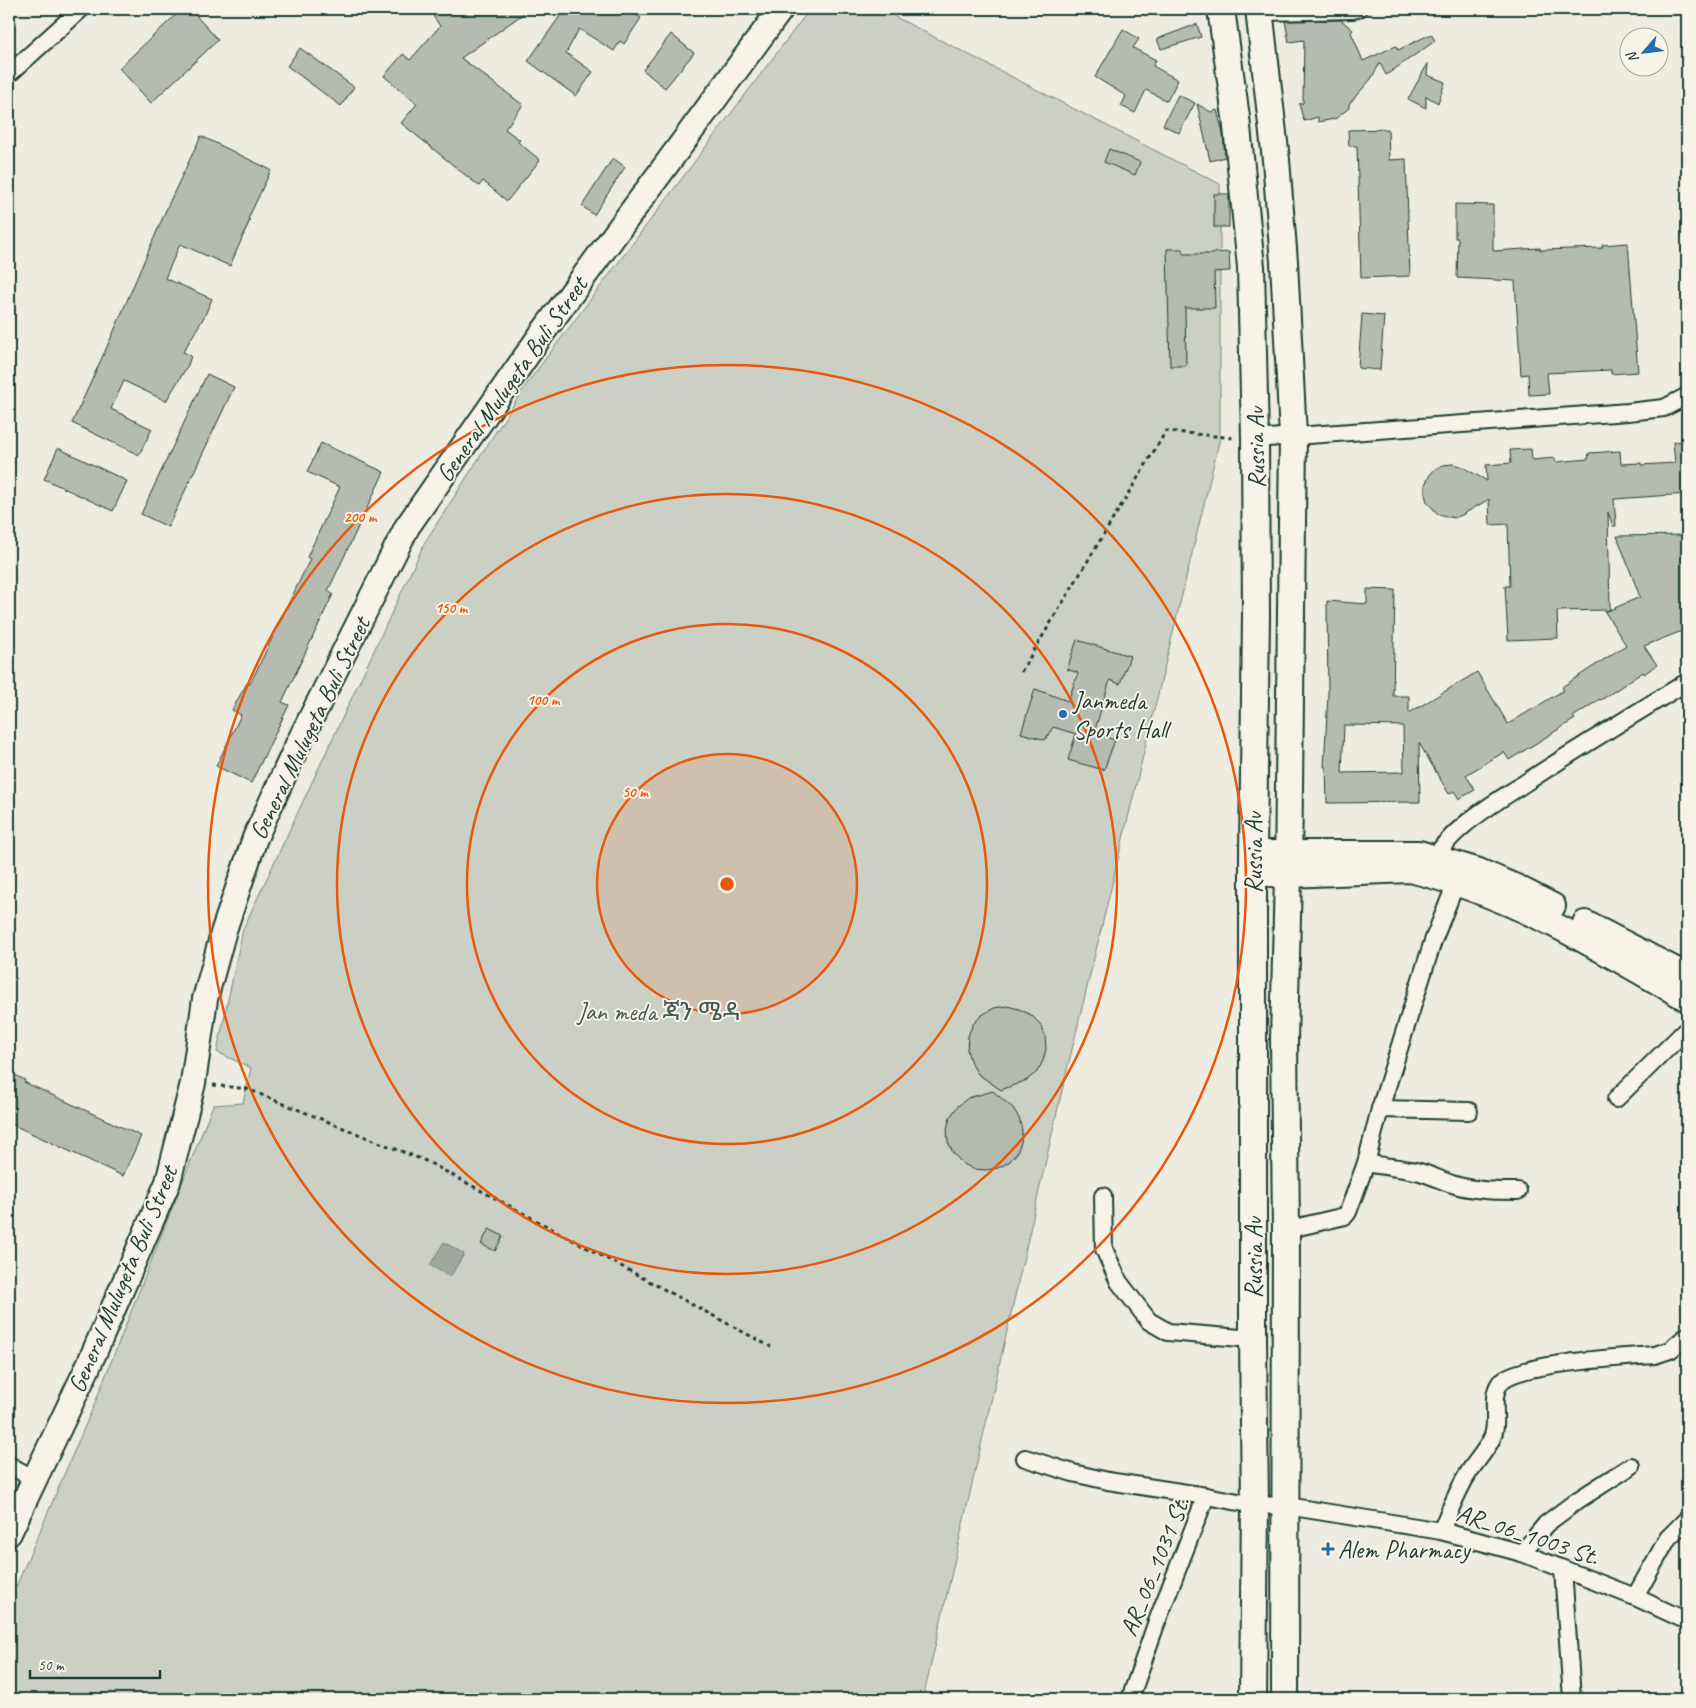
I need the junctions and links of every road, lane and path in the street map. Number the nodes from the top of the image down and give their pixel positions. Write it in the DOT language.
graph roads {
  1 [pos="81,9"];
  2 [pos="781,9"];
  3 [pos="1221,9"];
  4 [pos="1358,9"];
  5 [pos="1260,10"];
  6 [pos="9,74"];
  7 [pos="1687,396"];
  8 [pos="1293,436"];
  9 [pos="1255,439"];
  10 [pos="1021,672"];
  11 [pos="1687,682"];
  12 [pos="1253,863"];
  13 [pos="1288,864"];
  14 [pos="1430,865"];
  15 [pos="1456,883"];
  16 [pos="1656,970"];
  17 [pos="1687,976"];
  18 [pos="1687,999"];
  19 [pos="1687,1029"];
  20 [pos="192,1083"];
  21 [pos="1616,1099"];
  22 [pos="1380,1109"];
  23 [pos="1469,1111"];
  24 [pos="1366,1163"];
  25 [pos="1518,1191"];
  26 [pos="1102,1196"];
  27 [pos="1286,1230"];
  28 [pos="1687,1336"];
  29 [pos="1253,1339"];
  30 [pos="771,1347"];
  31 [pos="1025,1458"];
  32 [pos="9,1466"];
  33 [pos="1631,1466"];
  34 [pos="34,1479"];
  35 [pos="1206,1496"];
  36 [pos="1255,1505"];
  37 [pos="1287,1506"];
  38 [pos="1687,1519"];
  39 [pos="1441,1531"];
  40 [pos="9,1533"];
  41 [pos="1522,1552"];
  42 [pos="1563,1569"];
  43 [pos="1635,1597"];
  44 [pos="1687,1621"];
  45 [pos="1130,1699"];
  46 [pos="1254,1699"];
  47 [pos="1285,1699"];
  48 [pos="1572,1699"];
  1 -- 6 [label="street"];
  2 -- 20 [label="main road, General Mulugeta Buli Street"];
  3 -- 9 [label="main road, Russia Av"];
  4 -- 5 [label="street"];
  5 -- 8 [label="main road, Russia Av"];
  7 -- 8 [label="street"];
  8 -- 9 [label="street"];
  8 -- 13 [label="main road, Russia Av"];
  9 -- 10 [label="path"];
  9 -- 12 [label="main road, Russia Av"];
  11 -- 14 [label="street"];
  12 -- 13 [label="main road"];
  12 -- 29 [label="main road, Russia Av"];
  13 -- 14 [label="main road"];
  13 -- 27 [label="main road, Russia Av"];
  14 -- 15 [label="main road"];
  14 -- 16 [label="main road"];
  15 -- 16 [label="main road"];
  15 -- 22 [label="street"];
  16 -- 17 [label="main road"];
  16 -- 18 [label="main road"];
  19 -- 21 [label="street"];
  20 -- 30 [label="path"];
  20 -- 34 [label="main road, General Mulugeta Buli Street"];
  22 -- 23 [label="street"];
  22 -- 24 [label="street"];
  24 -- 25 [label="street"];
  24 -- 27 [label="street"];
  26 -- 29 [label="street"];
  27 -- 37 [label="main road, Russia Av"];
  28 -- 39 [label="street"];
  29 -- 36 [label="main road, Russia Av"];
  31 -- 35 [label="street"];
  32 -- 34 [label="street"];
  33 -- 41 [label="street"];
  34 -- 40 [label="main road, General Mulugeta Buli Street"];
  35 -- 36 [label="street, AR_06_1031 St."];
  35 -- 45 [label="street, AR_06_1031 St."];
  36 -- 37 [label="street, AR_06_1031 St."];
  36 -- 46 [label="main road, Russia Av"];
  37 -- 39 [label="street, AR_06_1003 St."];
  37 -- 47 [label="main road, Russia Av"];
  38 -- 43 [label="street"];
  39 -- 41 [label="street, AR_06_1003 St."];
  41 -- 42 [label="street, AR_06_1003 St."];
  42 -- 43 [label="street, AR_06_1003 St."];
  42 -- 48 [label="street"];
  43 -- 44 [label="street, AR_06_1003 St."];
}
